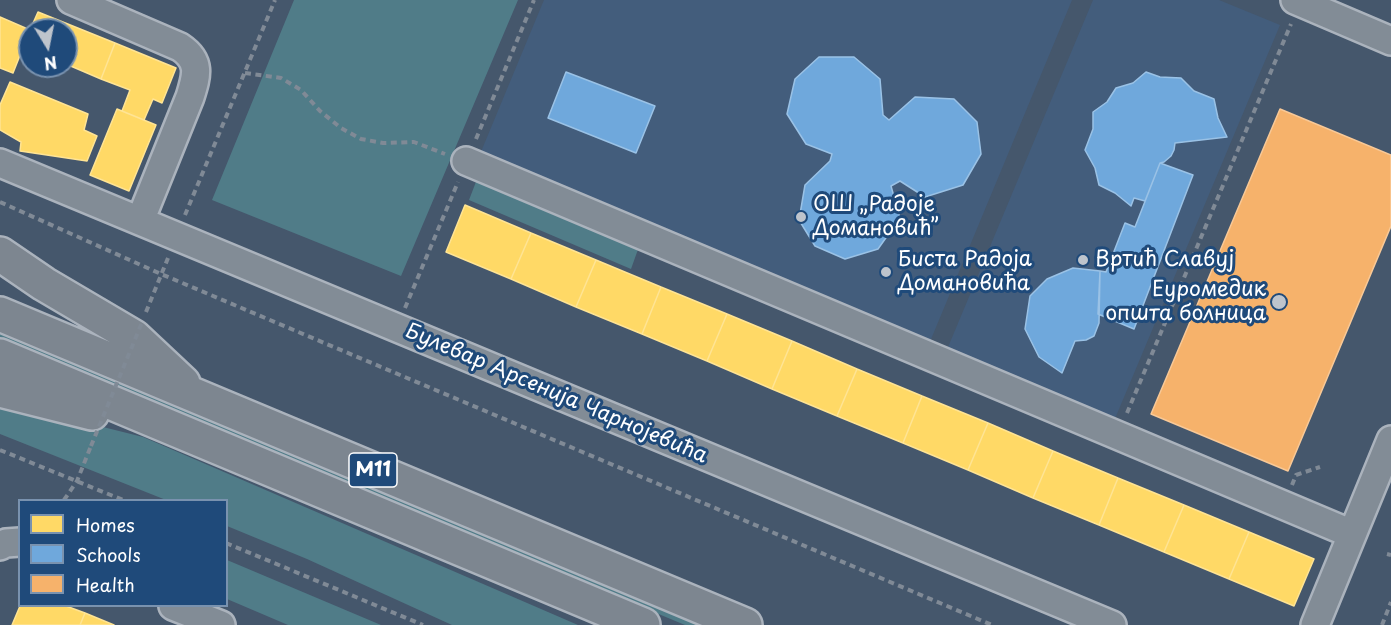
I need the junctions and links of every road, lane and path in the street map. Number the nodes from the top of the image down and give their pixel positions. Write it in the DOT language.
graph roads {
  1 [pos="71,0"];
  2 [pos="275,0"];
  3 [pos="1297,1"];
  4 [pos="1391,41"];
  5 [pos="245,73"];
  6 [pos="466,161"];
  7 [pos="0,163"];
  8 [pos="0,202"];
  9 [pos="140,221"];
  10 [pos="177,236"];
  11 [pos="0,254"];
  12 [pos="161,274"];
  13 [pos="0,314"];
  14 [pos="0,356"];
  15 [pos="0,390"];
  16 [pos="197,397"];
  17 [pos="1118,436"];
  18 [pos="196,439"];
  19 [pos="1391,440"];
  20 [pos="0,450"];
  21 [pos="1320,467"];
  22 [pos="77,482"];
  23 [pos="65,499"];
  24 [pos="118,499"];
  25 [pos="1283,505"];
  26 [pos="1352,534"];
  27 [pos="18,542"];
  28 [pos="228,544"];
  29 [pos="0,546"];
  30 [pos="1391,603"];
  31 [pos="176,607"];
  32 [pos="221,625"];
  33 [pos="423,625"];
  34 [pos="643,625"];
  35 [pos="745,625"];
  36 [pos="992,625"];
  37 [pos="1112,625"];
  38 [pos="1314,625"];
  39 [pos="1382,625"];
  1 -- 9 [label="street"];
  2 -- 5 [label="path"];
  3 -- 4 [label="street"];
  3 -- 17 [label="path"];
  5 -- 6 [label="path"];
  5 -- 10 [label="path"];
  6 -- 17 [label="street"];
  7 -- 9 [label="street, Булевар Арсенија Чарнојевића"];
  8 -- 12 [label="path"];
  9 -- 10 [label="street, Булевар Арсенија Чарнојевића"];
  10 -- 37 [label="street, Булевар Арсенија Чарнојевића"];
  11 -- 16 [label="highway"];
  12 -- 22 [label="path, bridge"];
  12 -- 36 [label="path"];
  13 -- 16 [label="highway, M11"];
  14 -- 18 [label="highway, M11"];
  15 -- 18 [label="highway"];
  16 -- 35 [label="highway, M11"];
  17 -- 25 [label="street"];
  18 -- 34 [label="highway, M11"];
  19 -- 26 [label="street"];
  20 -- 22 [label="path"];
  21 -- 25 [label="path"];
  22 -- 23 [label="path"];
  22 -- 24 [label="path"];
  25 -- 26 [label="street"];
  26 -- 38 [label="street"];
  27 -- 29 [label="street"];
  28 -- 33 [label="path"];
  30 -- 39 [label="path"];
  31 -- 32 [label="street"];
}
